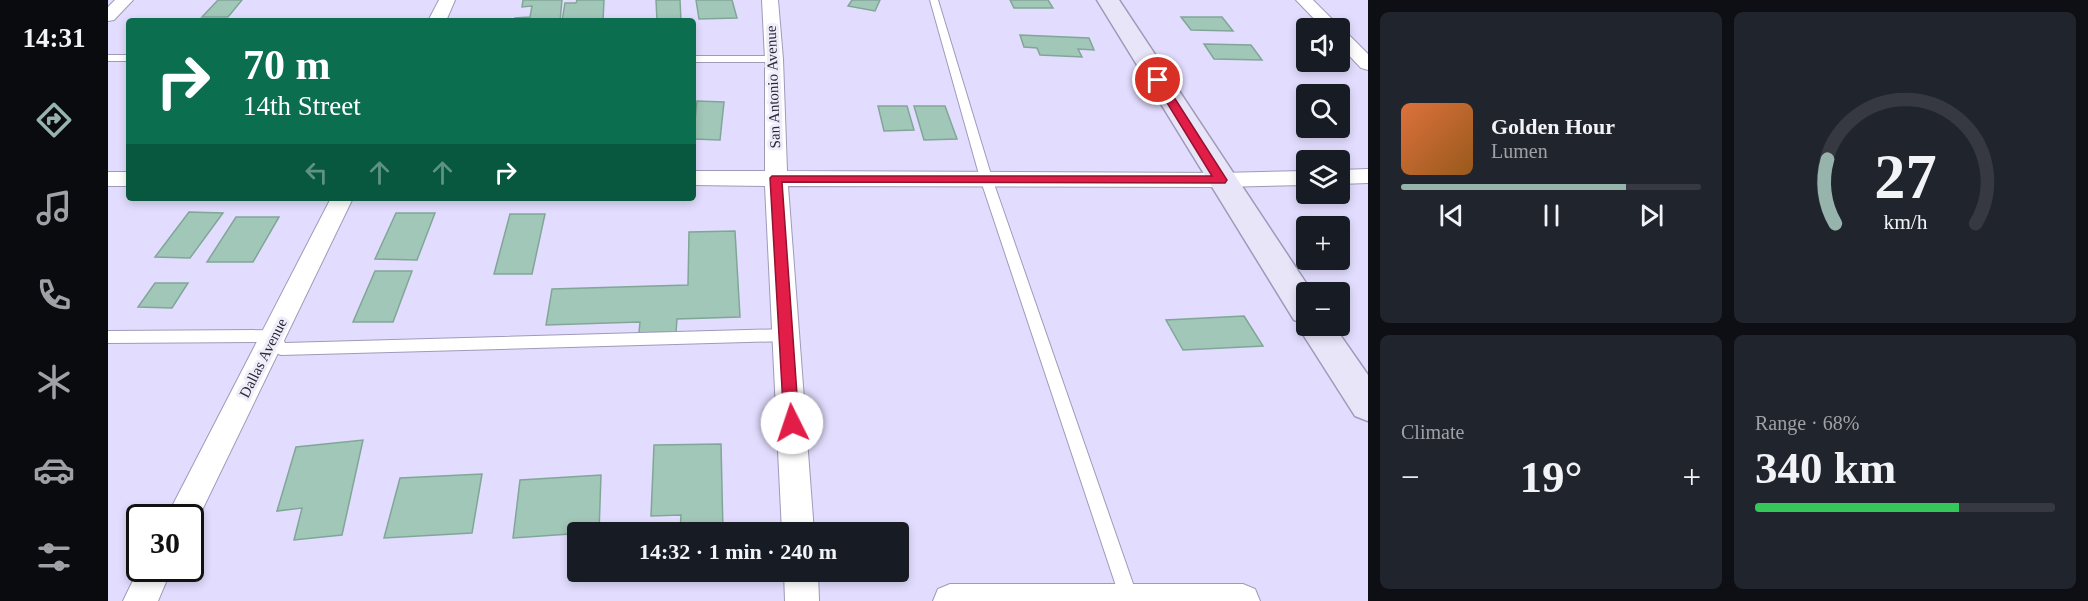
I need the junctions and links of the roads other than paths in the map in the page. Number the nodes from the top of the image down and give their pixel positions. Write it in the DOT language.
graph roads {
  1 [pos="126,0"];
  2 [pos="447,0"];
  3 [pos="770,0"];
  4 [pos="934,0"];
  5 [pos="1108,0"];
  6 [pos="1304,0"];
  7 [pos="108,16"];
  8 [pos="438,18"];
  9 [pos="1322,18"];
  10 [pos="1350,46"];
  11 [pos="108,58"];
  12 [pos="126,58"];
  13 [pos="774,58"];
  14 [pos="696,59"];
  15 [pos="1368,64"];
  16 [pos="1368,176"];
  17 [pos="1350,177"];
  18 [pos="696,178"];
  19 [pos="776,178"];
  20 [pos="986,178"];
  21 [pos="1296,178"];
  22 [pos="108,179"];
  23 [pos="126,179"];
  24 [pos="1221,180"];
  25 [pos="341,201"];
  26 [pos="1296,296"];
  27 [pos="786,335"];
  28 [pos="275,336"];
  29 [pos="1323,336"];
  30 [pos="108,337"];
  31 [pos="1368,405"];
  32 [pos="189,504"];
  33 [pos="797,522"];
  34 [pos="149,582"];
  35 [pos="801,582"];
  36 [pos="1130,600"];
  37 [pos="140,601"];
  38 [pos="802,601"];
  39 [pos="950,601"];
  40 [pos="1243,601"];
  1 -- 7 [label="street"];
  2 -- 8 [label="street"];
  3 -- 13 [label="street, San Antonio Avenue"];
  4 -- 20 [label="lane"];
  5 -- 24 [label="main road"];
  6 -- 9 [label="street"];
  10 -- 15 [label="street"];
  11 -- 12 [label="lane"];
  13 -- 14 [label="lane"];
  13 -- 19 [label="street, San Antonio Avenue"];
  16 -- 17 [label="street"];
  18 -- 19 [label="street"];
  19 -- 20 [label="street"];
  19 -- 27 [label="street, San Antonio Avenue"];
  20 -- 24 [label="street"];
  20 -- 36 [label="lane"];
  21 -- 24 [label="street"];
  22 -- 23 [label="street"];
  24 -- 26 [label="main road"];
  25 -- 28 [label="street, Dallas Avenue"];
  27 -- 28 [label="lane"];
  27 -- 33 [label="street, San Antonio Avenue"];
  28 -- 30 [label="lane"];
  28 -- 32 [label="street, Dallas Avenue"];
  29 -- 31 [label="main road"];
  34 -- 37 [label="street"];
  35 -- 38 [label="street"];
  36 -- 39 [label="street"];
  36 -- 40 [label="street"];
}
